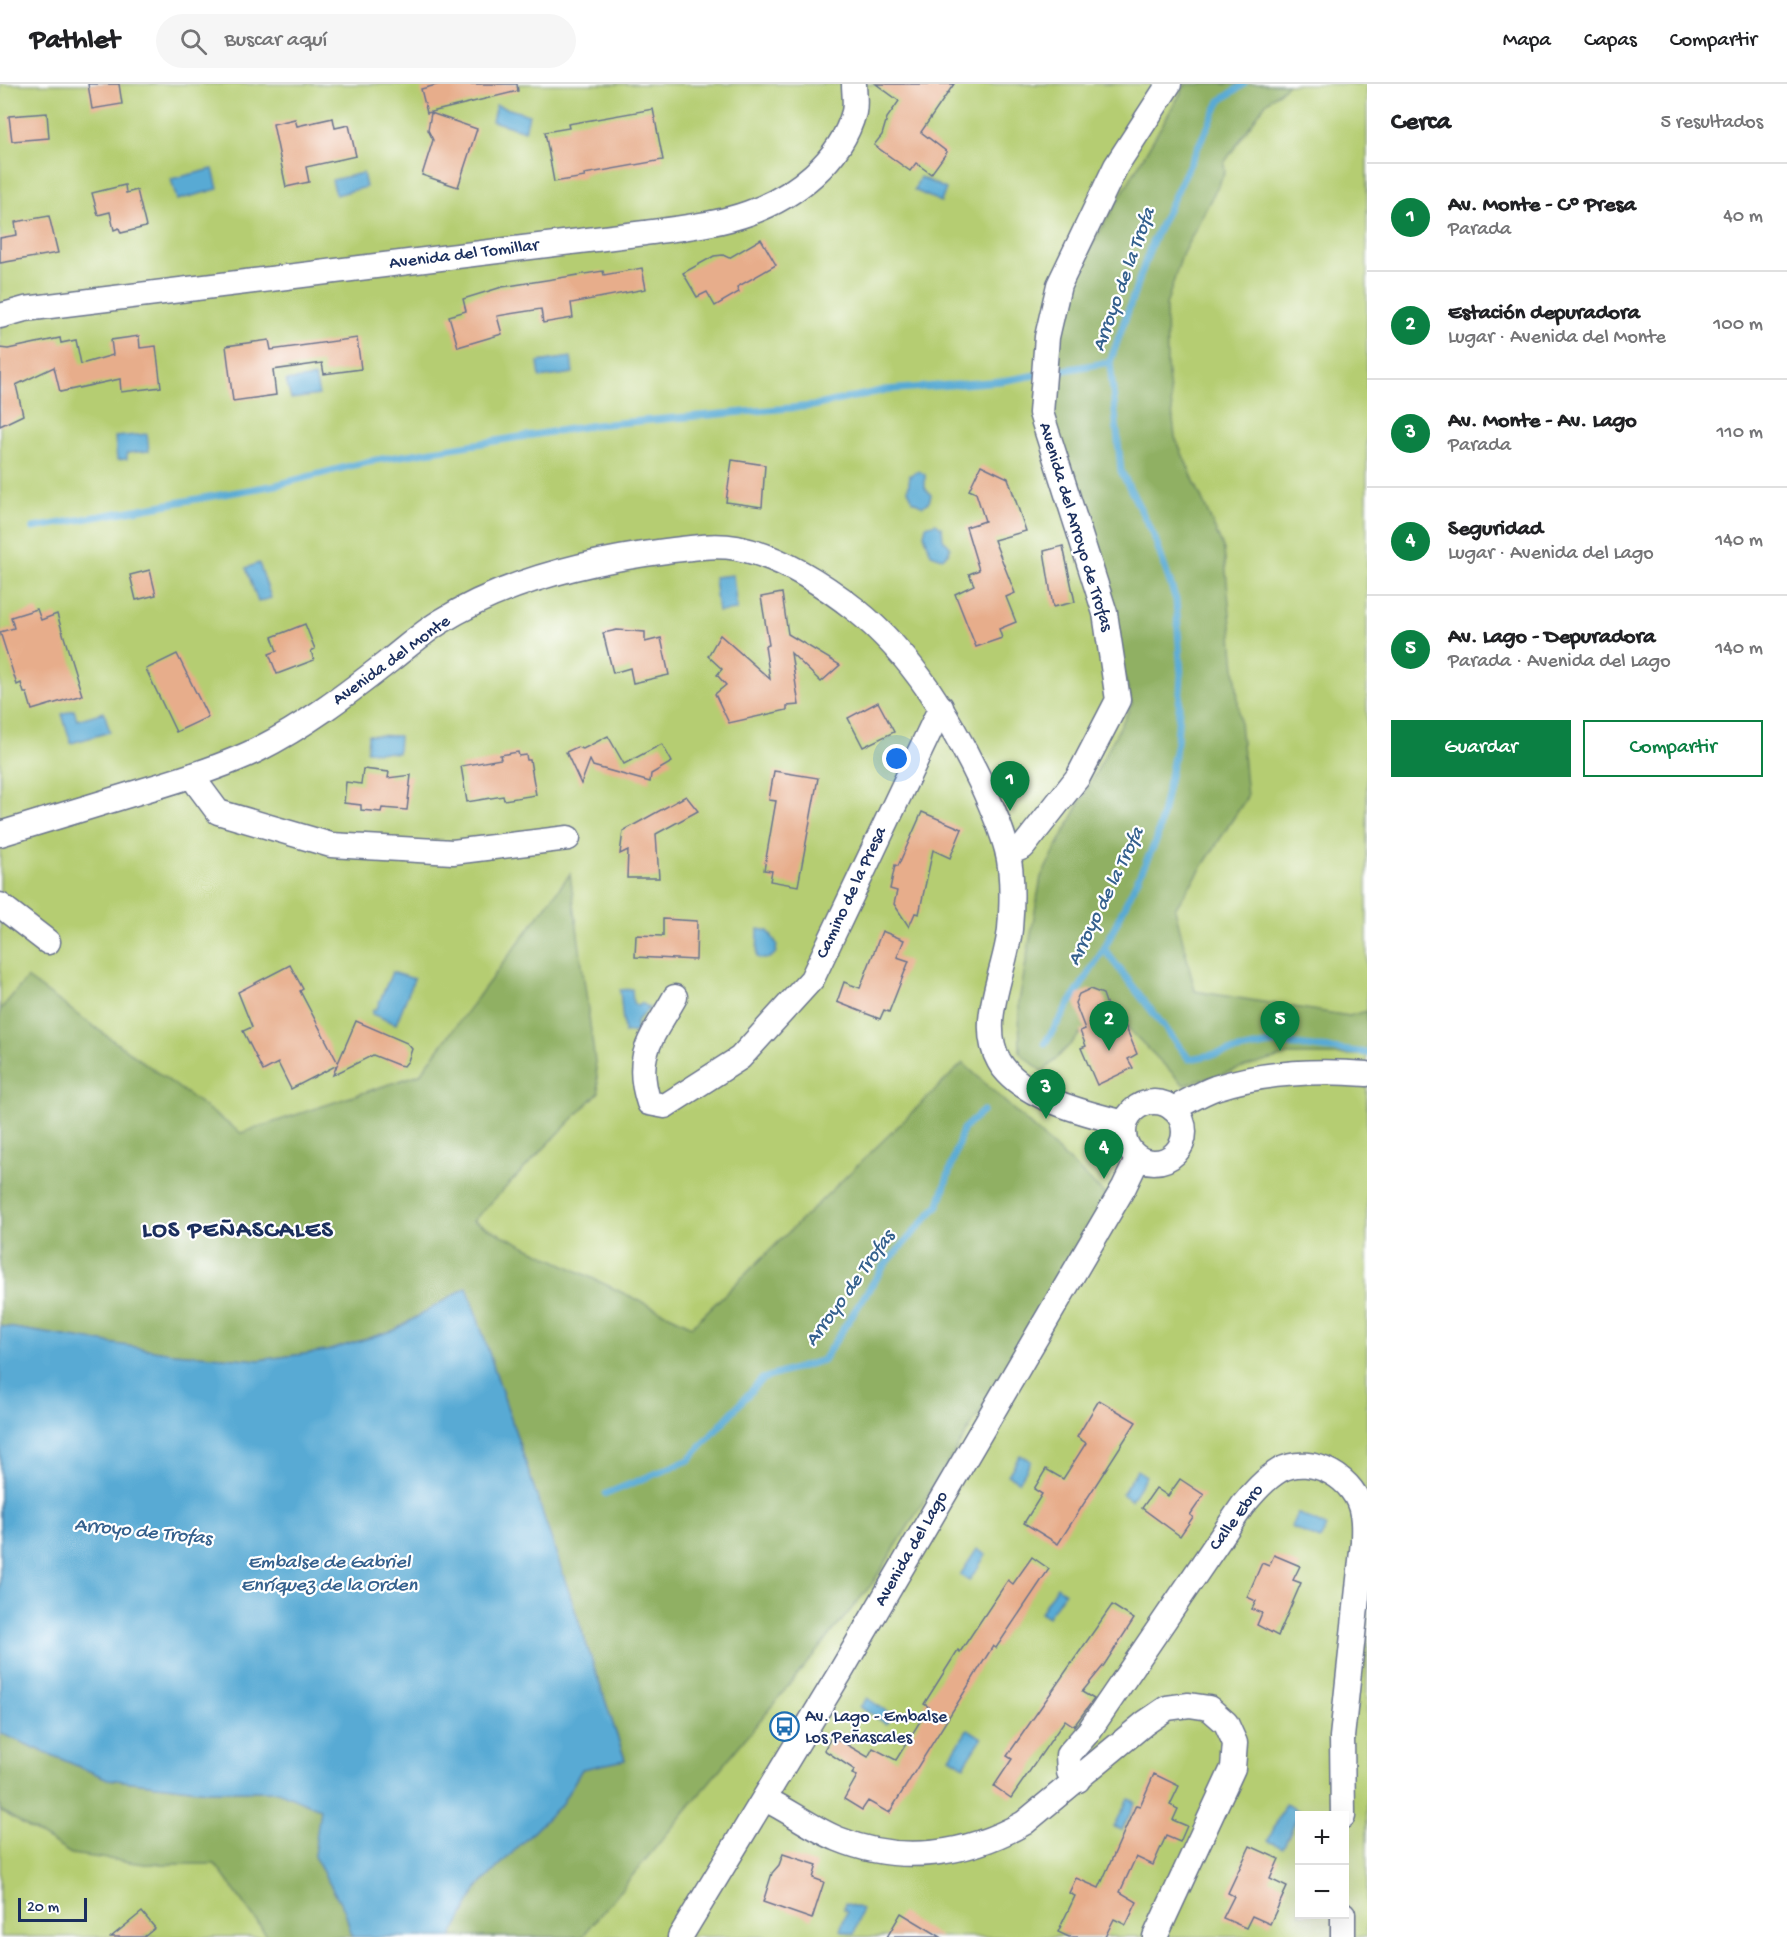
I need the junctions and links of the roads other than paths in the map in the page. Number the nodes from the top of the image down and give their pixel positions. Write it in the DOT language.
graph roads {
  1 [pos="854,84"];
  2 [pos="1169,84"];
  3 [pos="0,316"];
  4 [pos="941,706"];
  5 [pos="194,775"];
  6 [pos="0,834"];
  7 [pos="568,838"];
  8 [pos="1008,853"];
  9 [pos="0,905"];
  10 [pos="48,942"];
  11 [pos="675,997"];
  12 [pos="1367,1074"];
  13 [pos="1173,1109"];
  14 [pos="1125,1123"];
  15 [pos="1138,1158"];
  16 [pos="1089,1731"];
  17 [pos="1068,1755"];
  18 [pos="1097,1764"];
  19 [pos="1078,1780"];
  20 [pos="765,1799"];
  21 [pos="1343,1811"];
  22 [pos="1024,1823"];
  23 [pos="1343,1919"];
  24 [pos="680,1937"];
  25 [pos="1155,1937"];
  26 [pos="1343,1937"];
  1 -- 3 [label="street, Avenida del Tomillar"];
  2 -- 8 [label="street, Avenida del Arroyo de Trofas"];
  4 -- 5 [label="street, Avenida del Monte"];
  4 -- 8 [label="street, Avenida del Monte"];
  4 -- 11 [label="street, Camino de la Presa"];
  5 -- 6 [label="street, Avenida del Monte"];
  5 -- 7 [label="street"];
  8 -- 14 [label="street, Avenida del Monte"];
  9 -- 10 [label="street"];
  12 -- 13 [label="street"];
  13 -- 14 [label="street"];
  13 -- 15 [label="street"];
  14 -- 15 [label="street"];
  15 -- 20 [label="street, Avenida del Lago"];
  16 -- 17 [label="street, Calle Ebro"];
  16 -- 18 [label="street"];
  16 -- 21 [label="street, Calle Ebro"];
  17 -- 19 [label="street"];
  17 -- 22 [label="street, Calle Ebro"];
  18 -- 19 [label="street"];
  18 -- 25 [label="street"];
  19 -- 22 [label="street"];
  20 -- 22 [label="street"];
  20 -- 24 [label="street, Avenida del Lago"];
  23 -- 26 [label="street"];
}
